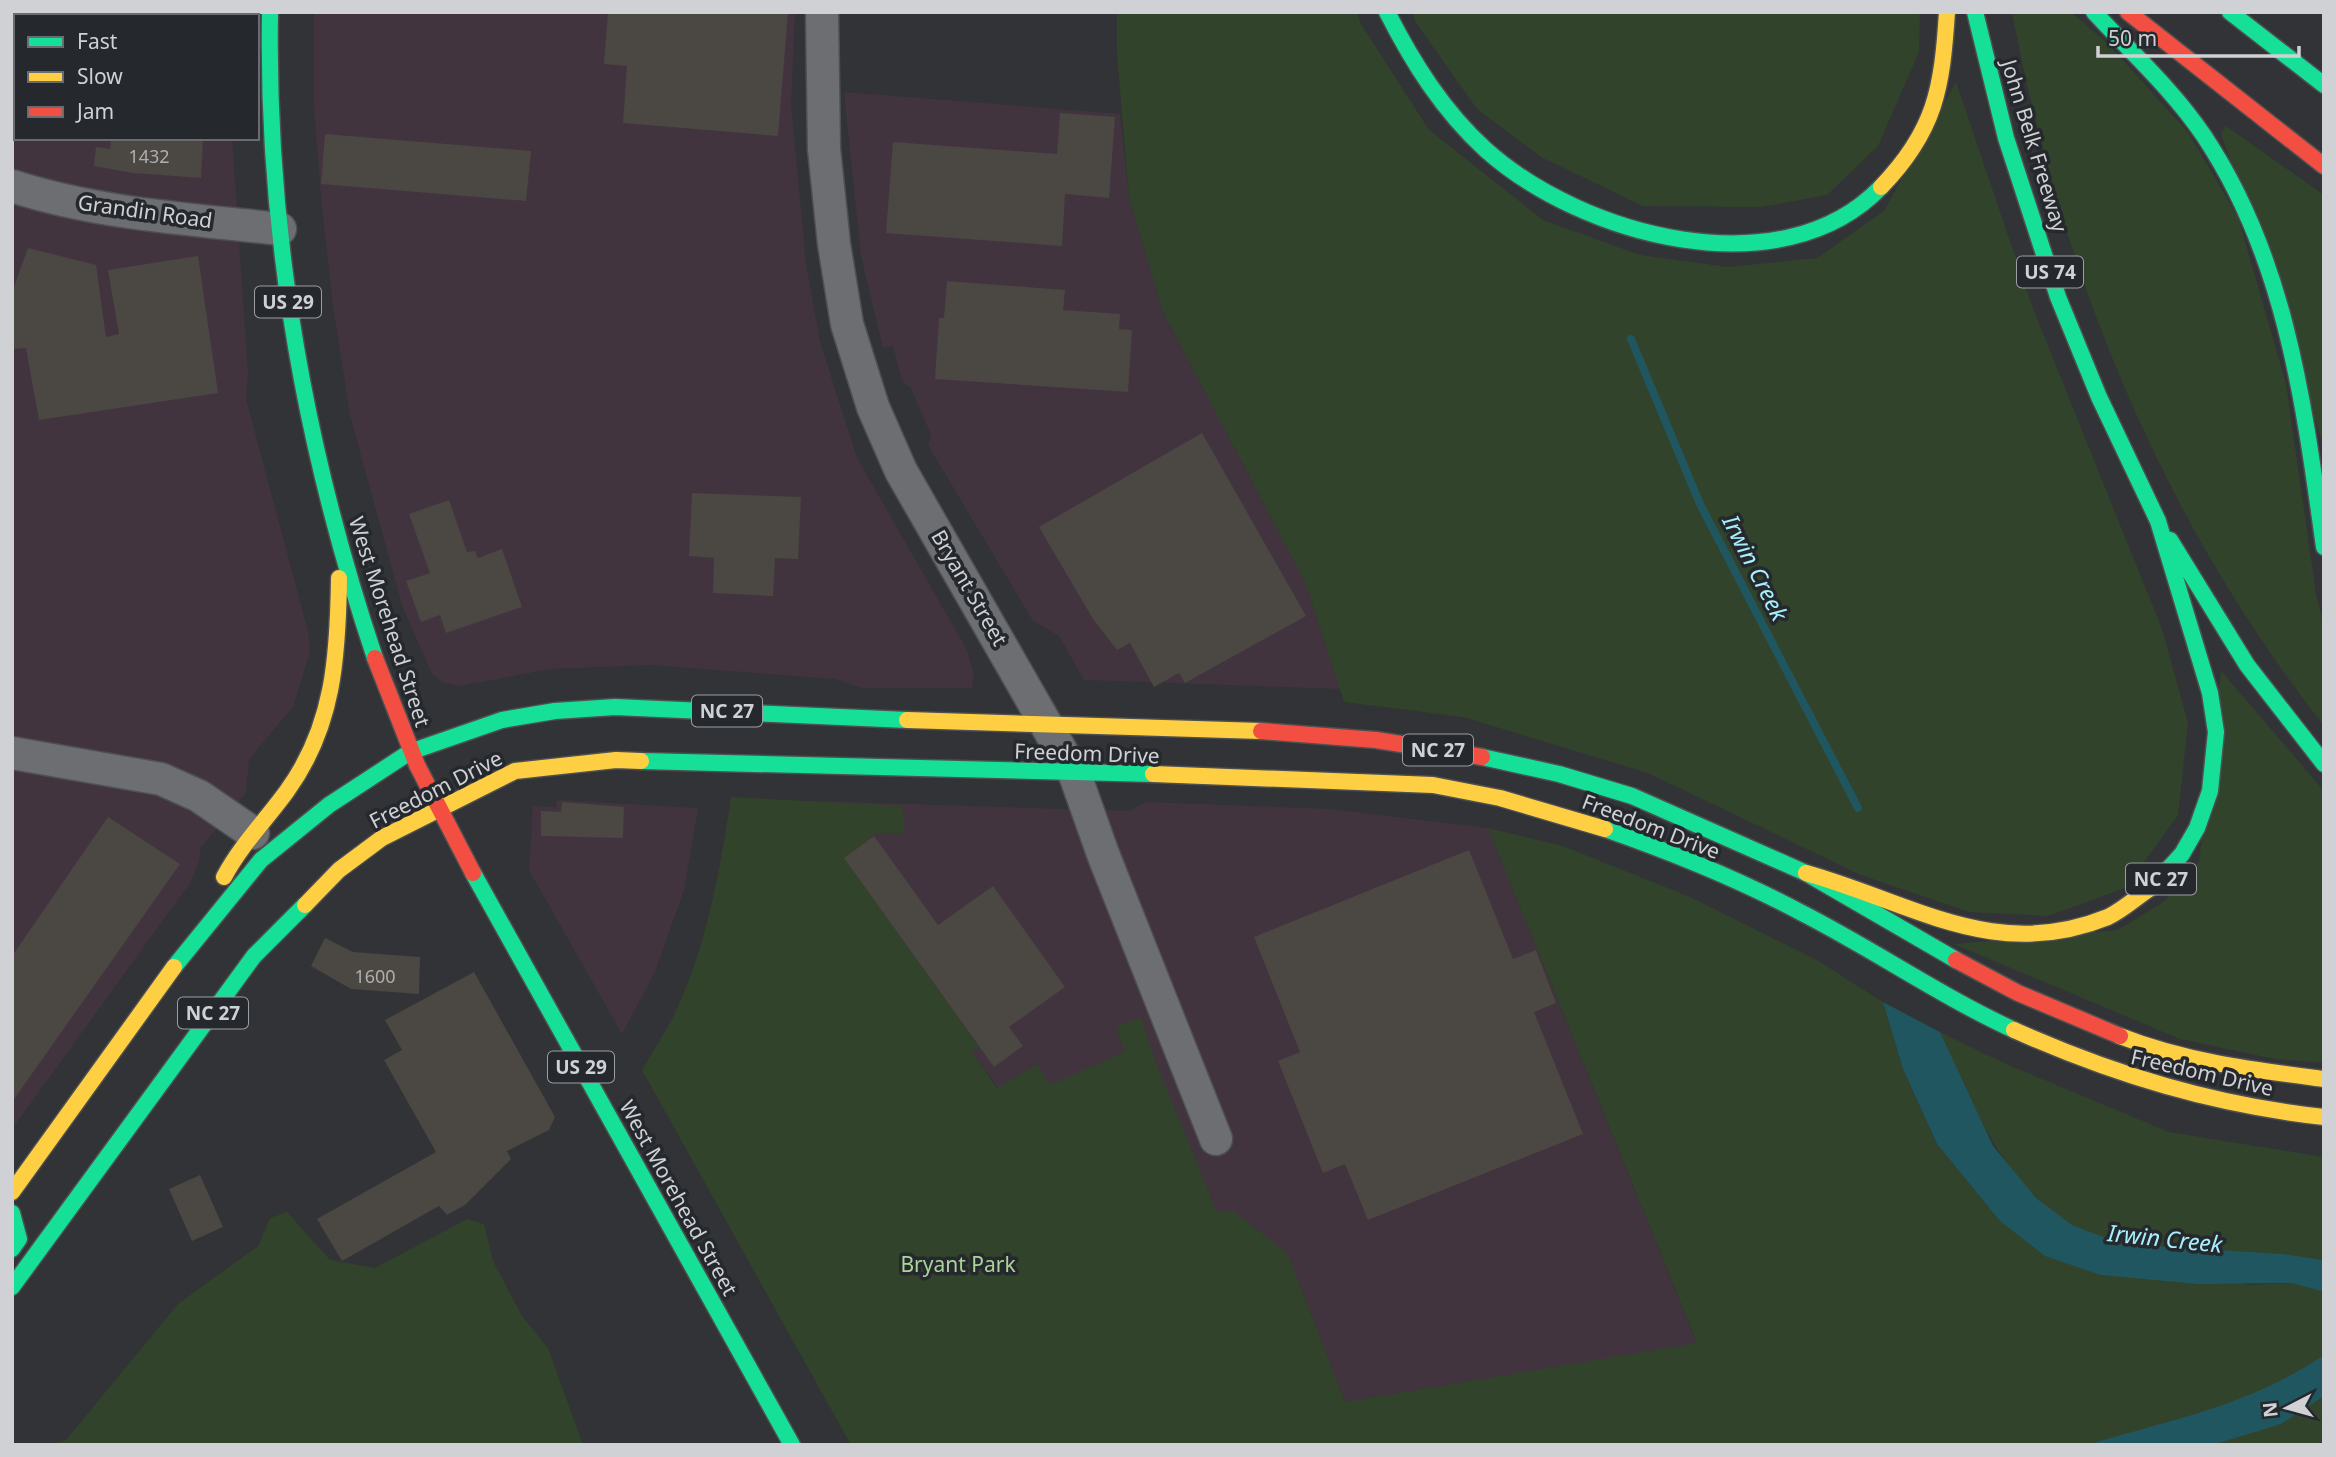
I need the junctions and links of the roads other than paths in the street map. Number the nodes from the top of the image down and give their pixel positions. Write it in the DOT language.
graph roads {
  1 [pos="270,12"];
  2 [pos="822,12"];
  3 [pos="1387,12"];
  4 [pos="1947,12"];
  5 [pos="1975,12"];
  6 [pos="2094,12"];
  7 [pos="2128,12"];
  8 [pos="2230,12"];
  9 [pos="2324,85"];
  10 [pos="2324,166"];
  11 [pos="12,186"];
  12 [pos="280,229"];
  13 [pos="2158,521"];
  14 [pos="340,542"];
  15 [pos="2324,547"];
  16 [pos="1050,727"];
  17 [pos="410,752"];
  18 [pos="12,753"];
  19 [pos="2324,764"];
  20 [pos="1075,775"];
  21 [pos="438,810"];
  22 [pos="253,833"];
  23 [pos="1806,873"];
  24 [pos="199,933"];
  25 [pos="2324,1079"];
  26 [pos="2324,1117"];
  27 [pos="1216,1139"];
  28 [pos="12,1192"];
  29 [pos="12,1213"];
  30 [pos="12,1249"];
  31 [pos="12,1287"];
  32 [pos="792,1445"];
  1 -- 12 [label="main road, West Morehead Street / US 29"];
  2 -- 16 [label="street, Bryant Street"];
  3 -- 4 [label="main road"];
  5 -- 13 [label="main road, John Belk Freeway / US 74"];
  6 -- 15 [label="main road"];
  7 -- 10 [label="main road"];
  8 -- 9 [label="main road"];
  11 -- 12 [label="street, Grandin Road"];
  12 -- 14 [label="main road, West Morehead Street / US 29"];
  13 -- 19 [label="main road, US 74"];
  13 -- 23 [label="main road, NC 27"];
  14 -- 17 [label="main road, West Morehead Street / US 29"];
  14 -- 22 [label="main road"];
  16 -- 17 [label="main road, Freedom Drive / NC 27"];
  16 -- 20 [label="street, Bryant Street"];
  16 -- 23 [label="main road, Freedom Drive / NC 27"];
  17 -- 21 [label="main road, West Morehead Street / US 29"];
  17 -- 24 [label="main road, Freedom Drive / NC 27"];
  18 -- 22 [label="street"];
  20 -- 21 [label="main road, Freedom Drive / NC 27"];
  20 -- 26 [label="main road, Freedom Drive / NC 27"];
  20 -- 27 [label="street, Bryant Street"];
  21 -- 31 [label="main road, Freedom Drive / NC 27"];
  21 -- 32 [label="main road, West Morehead Street / US 29"];
  22 -- 24 [label="main road"];
  23 -- 25 [label="main road, Freedom Drive"];
  24 -- 28 [label="main road, Freedom Drive / NC 27"];
  29 -- 30 [label="main road"];
}
